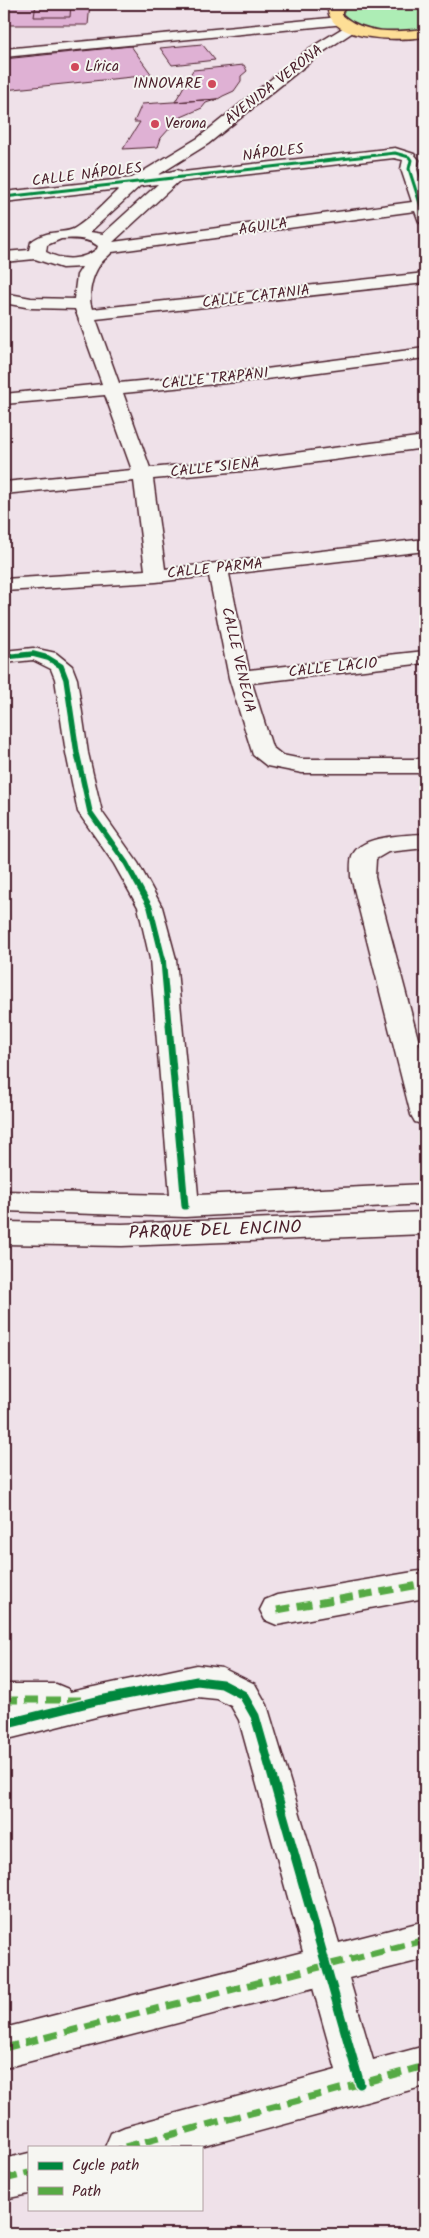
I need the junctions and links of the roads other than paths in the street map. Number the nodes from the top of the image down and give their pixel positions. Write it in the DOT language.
graph roads {
  1 [pos="342,16"];
  2 [pos="266,30"];
  3 [pos="368,32"];
  4 [pos="425,33"];
  5 [pos="354,43"];
  6 [pos="307,44"];
  7 [pos="89,45"];
  8 [pos="4,53"];
  9 [pos="252,103"];
  10 [pos="268,106"];
  11 [pos="203,141"];
  12 [pos="173,178"];
  13 [pos="136,182"];
  14 [pos="4,197"];
  15 [pos="423,213"];
  16 [pos="78,234"];
  17 [pos="102,249"];
  18 [pos="38,254"];
  19 [pos="4,257"];
  20 [pos="80,269"];
  21 [pos="425,278"];
  22 [pos="4,298"];
  23 [pos="85,310"];
  24 [pos="425,353"];
  25 [pos="114,388"];
  26 [pos="4,398"];
  27 [pos="425,442"];
  28 [pos="143,475"];
  29 [pos="4,488"];
  30 [pos="425,546"];
  31 [pos="218,569"];
  32 [pos="156,576"];
  33 [pos="4,585"];
  34 [pos="4,657"];
  35 [pos="425,657"];
  36 [pos="240,678"];
  37 [pos="425,766"];
  38 [pos="425,842"];
  39 [pos="425,1115"];
  40 [pos="425,1194"];
  41 [pos="4,1202"];
  42 [pos="185,1206"];
  43 [pos="425,1223"];
  44 [pos="4,1233"];
  45 [pos="425,1584"];
  46 [pos="277,1610"];
  47 [pos="4,1700"];
  48 [pos="100,1700"];
  49 [pos="4,1724"];
  50 [pos="425,1940"];
  51 [pos="326,1966"];
  52 [pos="4,2048"];
  53 [pos="425,2066"];
  54 [pos="360,2084"];
  55 [pos="129,2146"];
  56 [pos="28,2173"];
  57 [pos="4,2179"];
  1 -- 2 [label="street"];
  1 -- 3 [label="main road"];
  1 -- 6 [label="street, AVENIDA VERONA"];
  1 -- 7 [label="street"];
  2 -- 6 [label="street"];
  2 -- 7 [label="street"];
  3 -- 4 [label="main road"];
  3 -- 5 [label="street"];
  6 -- 9 [label="street, AVENIDA VERONA"];
  7 -- 8 [label="street"];
  9 -- 10 [label="street"];
  9 -- 11 [label="street, AVENIDA VERONA"];
  11 -- 12 [label="street, AVENIDA VERONA"];
  11 -- 13 [label="street, AVENIDA VERONA"];
  12 -- 13 [label="street, CALLE NÁPOLES"];
  12 -- 15 [label="street, NÁPOLES"];
  12 -- 17 [label="street, AVENIDA VERONA"];
  13 -- 14 [label="street, CALLE NÁPOLES"];
  13 -- 16 [label="street, AVENIDA VERONA"];
  15 -- 17 [label="street, AGUILA"];
  16 -- 17 [label="street"];
  16 -- 18 [label="street"];
  17 -- 20 [label="street, AVENIDA VERONA"];
  18 -- 19 [label="street"];
  18 -- 20 [label="street"];
  20 -- 23 [label="street, AVENIDA VERONA"];
  21 -- 23 [label="street, CALLE CATANIA"];
  22 -- 23 [label="street, CALLE CATANIA"];
  23 -- 25 [label="street, AVENIDA VERONA"];
  24 -- 25 [label="street, CALLE TRAPANI"];
  25 -- 26 [label="street, CALLE TRAPANI"];
  25 -- 28 [label="street, AVENIDA VERONA"];
  27 -- 28 [label="street, CALLE SIENA"];
  28 -- 29 [label="street, CALLE SIENA"];
  28 -- 32 [label="street, AVENIDA VERONA"];
  30 -- 31 [label="street, CALLE PARMA"];
  31 -- 32 [label="street, CALLE PARMA"];
  31 -- 36 [label="street, CALLE VENECIA"];
  32 -- 33 [label="street, CALLE PARMA"];
  34 -- 42 [label="street"];
  35 -- 36 [label="street, CALLE LACIO"];
  36 -- 37 [label="street, CALLE VENECIA"];
  38 -- 39 [label="street"];
  40 -- 42 [label="street"];
  41 -- 42 [label="street"];
  43 -- 44 [label="street, PARQUE DEL ENCINO"];
  45 -- 46 [label="street"];
  47 -- 48 [label="street"];
  48 -- 49 [label="street"];
  48 -- 51 [label="street"];
  50 -- 51 [label="street"];
  51 -- 52 [label="street"];
  51 -- 54 [label="street"];
  53 -- 54 [label="street"];
  54 -- 55 [label="street"];
  56 -- 57 [label="street"];
}
